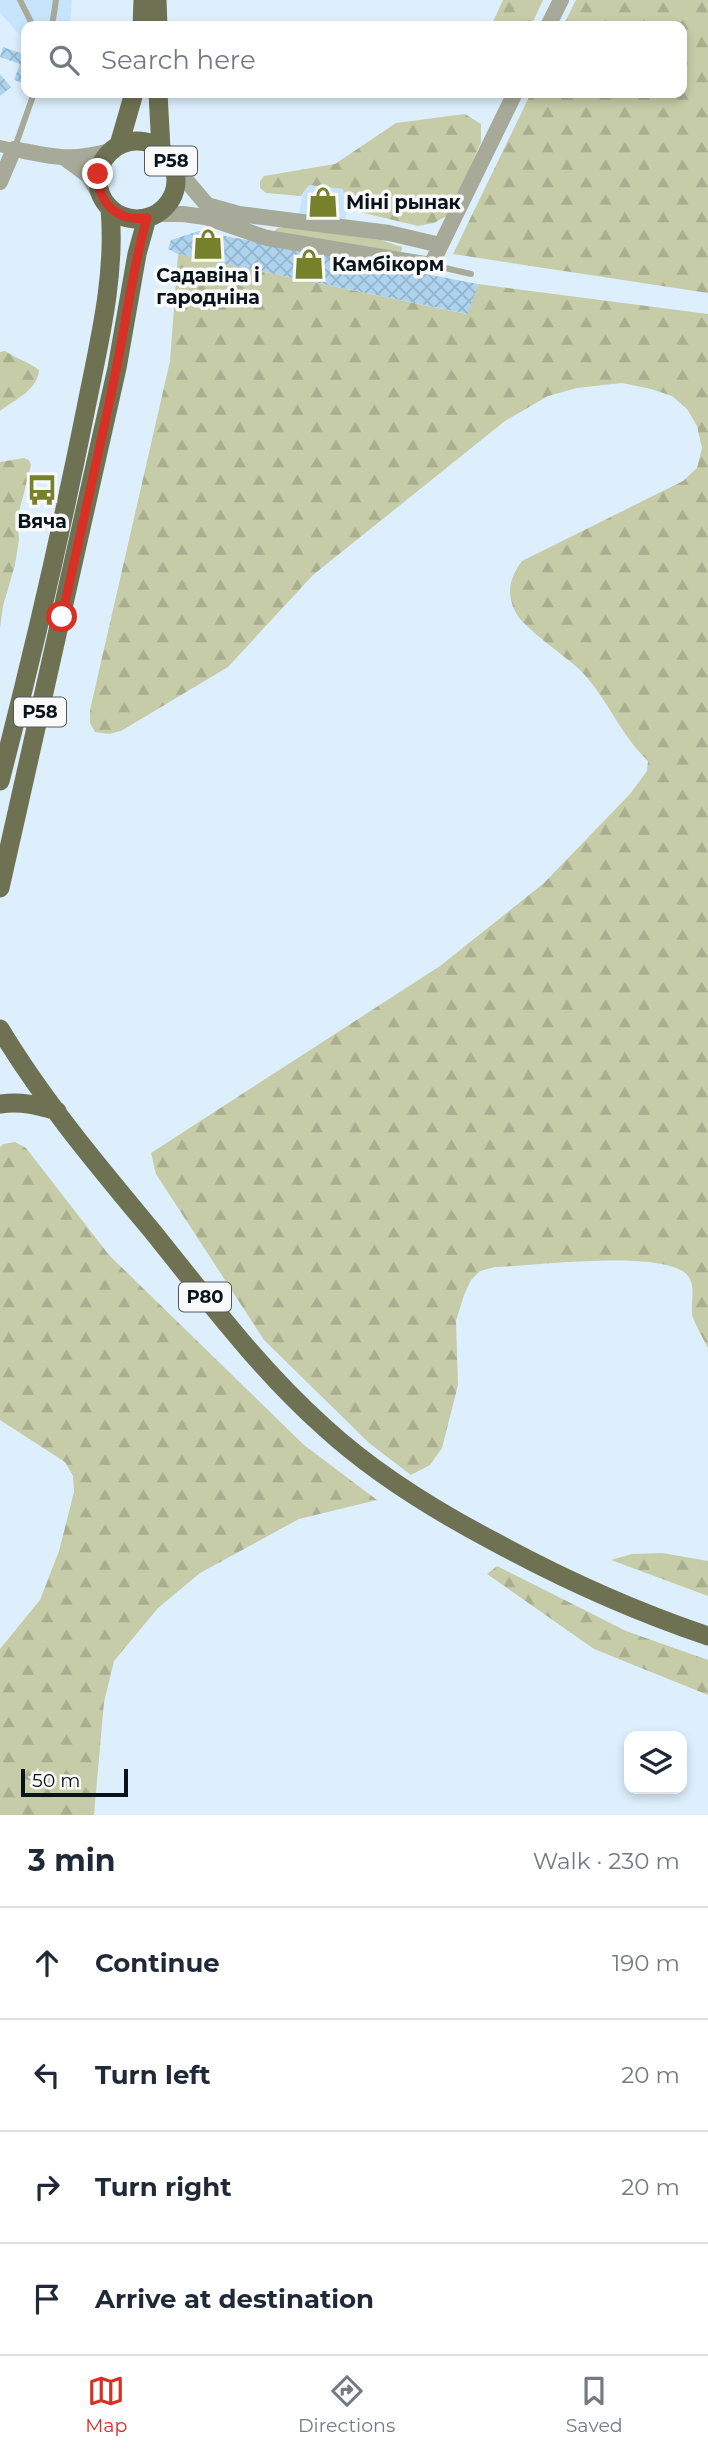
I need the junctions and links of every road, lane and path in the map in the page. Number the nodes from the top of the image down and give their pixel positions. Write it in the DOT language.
graph roads {
  1 [pos="20,0"];
  2 [pos="56,0"];
  3 [pos="143,0"];
  4 [pos="157,0"];
  5 [pos="561,0"];
  6 [pos="30,21"];
  7 [pos="53,21"];
  8 [pos="142,21"];
  9 [pos="158,21"];
  10 [pos="550,21"];
  11 [pos="32,98"];
  12 [pos="132,98"];
  13 [pos="158,98"];
  14 [pos="513,98"];
  15 [pos="7,148"];
  16 [pos="115,148"];
  17 [pos="161,149"];
  18 [pos="66,159"];
  19 [pos="174,166"];
  20 [pos="0,182"];
  21 [pos="106,204"];
  22 [pos="152,216"];
  23 [pos="440,245"];
  24 [pos="431,265"];
  25 [pos="471,274"];
  26 [pos="0,781"];
  27 [pos="0,888"];
  28 [pos="0,1029"];
  29 [pos="0,1104"];
  30 [pos="57,1111"];
  31 [pos="708,1636"];
  1 -- 6 [label="lane"];
  2 -- 7 [label="lane"];
  3 -- 8 [label="main road"];
  4 -- 9 [label="main road"];
  5 -- 10 [label="street"];
  11 -- 15 [label="lane"];
  12 -- 16 [label="main road, Р58"];
  13 -- 17 [label="main road, Р58"];
  14 -- 23 [label="street"];
  15 -- 18 [label="street"];
  15 -- 20 [label="street"];
  16 -- 17 [label="main road, Р58"];
  16 -- 18 [label="street"];
  16 -- 21 [label="main road, Р58"];
  17 -- 19 [label="main road, Р58"];
  18 -- 21 [label="street"];
  19 -- 22 [label="main road, Р58"];
  19 -- 23 [label="street"];
  21 -- 22 [label="main road"];
  21 -- 26 [label="main road, Р58"];
  22 -- 24 [label="street"];
  22 -- 27 [label="main road, Р58"];
  23 -- 24 [label="street"];
  24 -- 25 [label="lane"];
  28 -- 30 [label="main road, Р80"];
  29 -- 30 [label="main road"];
  30 -- 31 [label="main road, Р80"];
}
